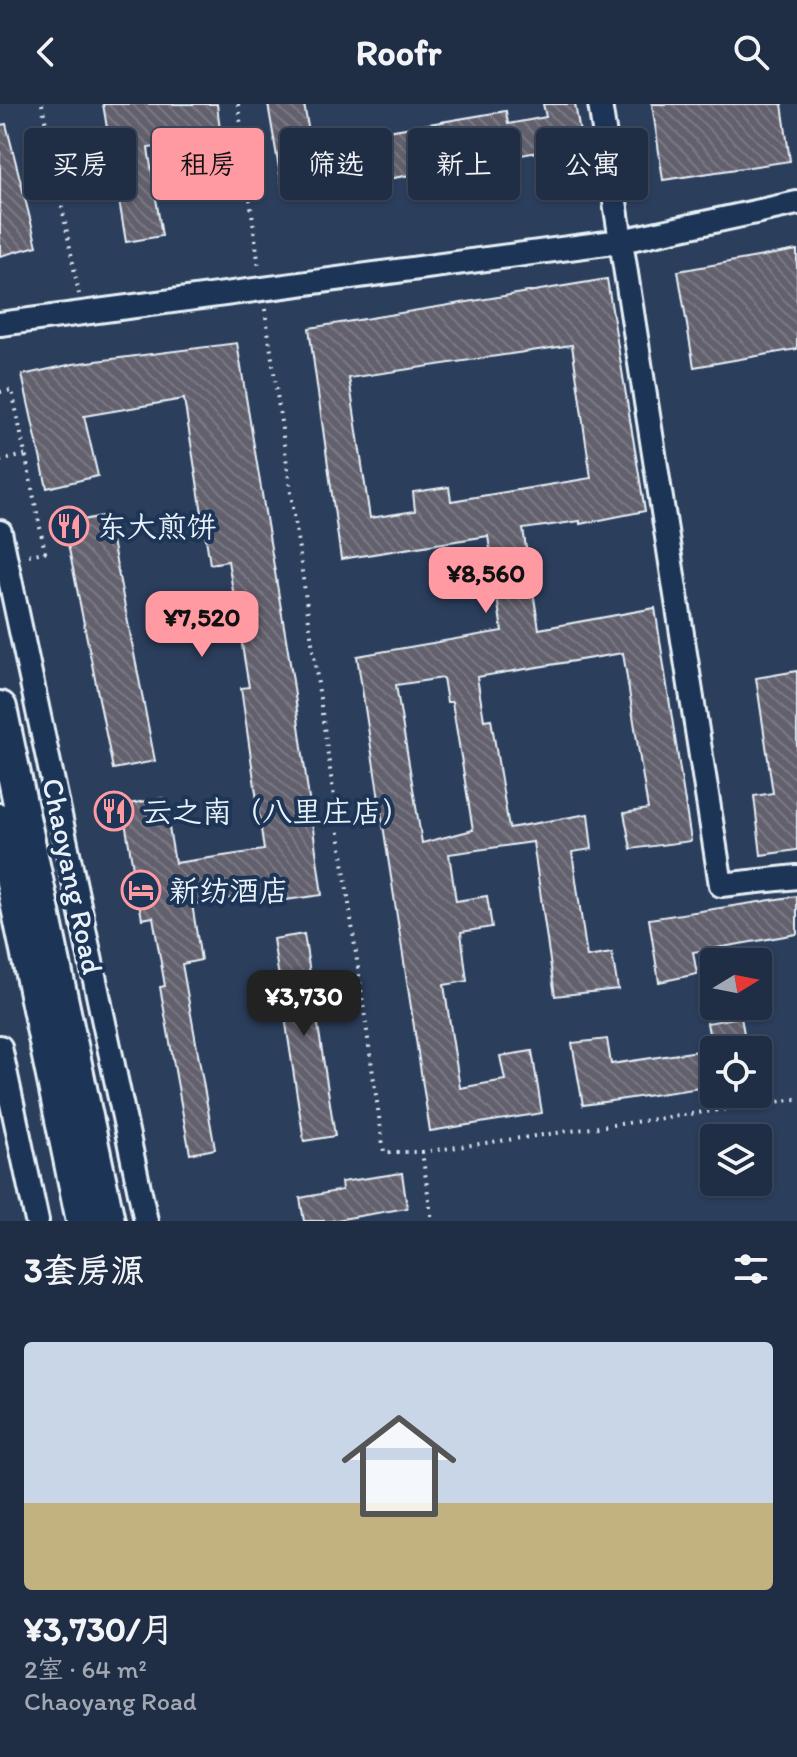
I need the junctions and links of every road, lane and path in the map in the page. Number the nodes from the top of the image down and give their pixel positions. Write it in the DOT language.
graph roads {
  1 [pos="42,104"];
  2 [pos="238,104"];
  3 [pos="600,104"];
  4 [pos="797,203"];
  5 [pos="621,241"];
  6 [pos="262,289"];
  7 [pos="82,313"];
  8 [pos="0,324"];
  9 [pos="0,392"];
  10 [pos="25,455"];
  11 [pos="0,461"];
  12 [pos="0,532"];
  13 [pos="45,552"];
  14 [pos="0,708"];
  15 [pos="0,820"];
  16 [pos="797,877"];
  17 [pos="0,1047"];
  18 [pos="797,1099"];
  19 [pos="422,1152"];
  20 [pos="37,1221"];
  21 [pos="83,1221"];
  22 [pos="108,1221"];
  23 [pos="146,1221"];
  24 [pos="432,1221"];
  1 -- 7 [label="path"];
  2 -- 6 [label="path"];
  3 -- 5 [label="street"];
  4 -- 5 [label="street"];
  5 -- 6 [label="street"];
  5 -- 16 [label="street"];
  6 -- 7 [label="street"];
  6 -- 19 [label="path"];
  7 -- 8 [label="street"];
  9 -- 10 [label="path"];
  10 -- 11 [label="path"];
  10 -- 13 [label="path"];
  12 -- 23 [label="street, Chaoyang Road"];
  14 -- 22 [label="highway, Chaoyang Road"];
  15 -- 21 [label="highway, Chaoyang Road"];
  17 -- 20 [label="street"];
  18 -- 19 [label="path"];
  19 -- 24 [label="path"];
}
